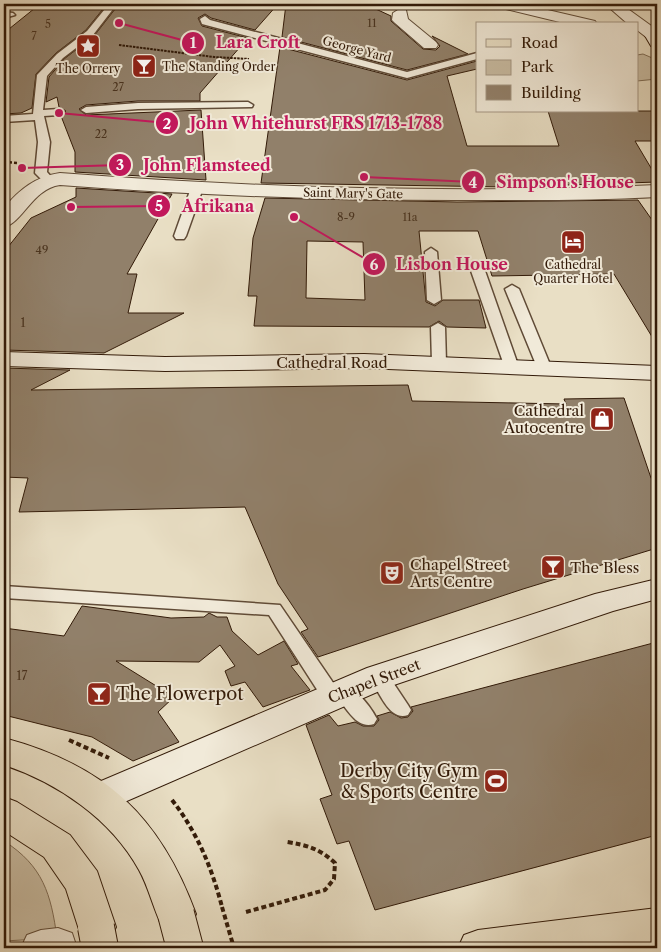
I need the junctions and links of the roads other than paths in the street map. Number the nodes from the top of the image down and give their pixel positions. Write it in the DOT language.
graph roads {
  1 [pos="113,4"];
  2 [pos="503,4"];
  3 [pos="612,4"];
  4 [pos="401,13"];
  5 [pos="205,19"];
  6 [pos="580,22"];
  7 [pos="633,22"];
  8 [pos="638,26"];
  9 [pos="652,38"];
  10 [pos="430,45"];
  11 [pos="476,56"];
  12 [pos="248,105"];
  13 [pos="86,110"];
  14 [pos="59,112"];
  15 [pos="39,115"];
  16 [pos="4,119"];
  17 [pos="49,181"];
  18 [pos="197,188"];
  19 [pos="657,191"];
  20 [pos="4,221"];
  21 [pos="180,236"];
  22 [pos="431,252"];
  23 [pos="477,268"];
  24 [pos="512,289"];
  25 [pos="434,300"];
  26 [pos="438,327"];
  27 [pos="5,360"];
  28 [pos="439,363"];
  29 [pos="511,365"];
  30 [pos="544,367"];
  31 [pos="657,373"];
  32 [pos="657,589"];
  33 [pos="4,592"];
  34 [pos="379,677"];
  35 [pos="337,694"];
  36 [pos="401,710"];
  37 [pos="367,719"];
  38 [pos="4,750"];
  39 [pos="100,797"];
  40 [pos="4,812"];
  41 [pos="657,925"];
  42 [pos="180,931"];
  43 [pos="98,938"];
  44 [pos="478,948"];
  1 -- 15 [label="lane"];
  2 -- 6 [label="street"];
  3 -- 7 [label="street"];
  4 -- 10 [label="street"];
  5 -- 11 [label="lane, George Yard"];
  8 -- 9 [label="street"];
  12 -- 13 [label="lane"];
  14 -- 15 [label="lane"];
  15 -- 16 [label="lane"];
  15 -- 17 [label="lane"];
  17 -- 18 [label="street, Saint Mary's Gate"];
  17 -- 20 [label="street"];
  18 -- 19 [label="street, Saint Mary's Gate"];
  18 -- 21 [label="lane"];
  22 -- 25 [label="lane"];
  23 -- 29 [label="lane"];
  24 -- 30 [label="lane"];
  26 -- 28 [label="lane"];
  27 -- 28 [label="street, Cathedral Road"];
  28 -- 29 [label="street, Cathedral Road"];
  29 -- 30 [label="street, Cathedral Road"];
  30 -- 31 [label="street, Cathedral Road"];
  32 -- 34 [label="street, Chapel Street"];
  33 -- 35 [label="lane"];
  34 -- 35 [label="street, Chapel Street"];
  34 -- 36 [label="lane"];
  35 -- 37 [label="lane"];
  35 -- 39 [label="street, Chapel Street"];
  38 -- 39 [label="main road"];
  39 -- 42 [label="main road"];
  40 -- 43 [label="main road"];
  41 -- 44 [label="main road"];
}
